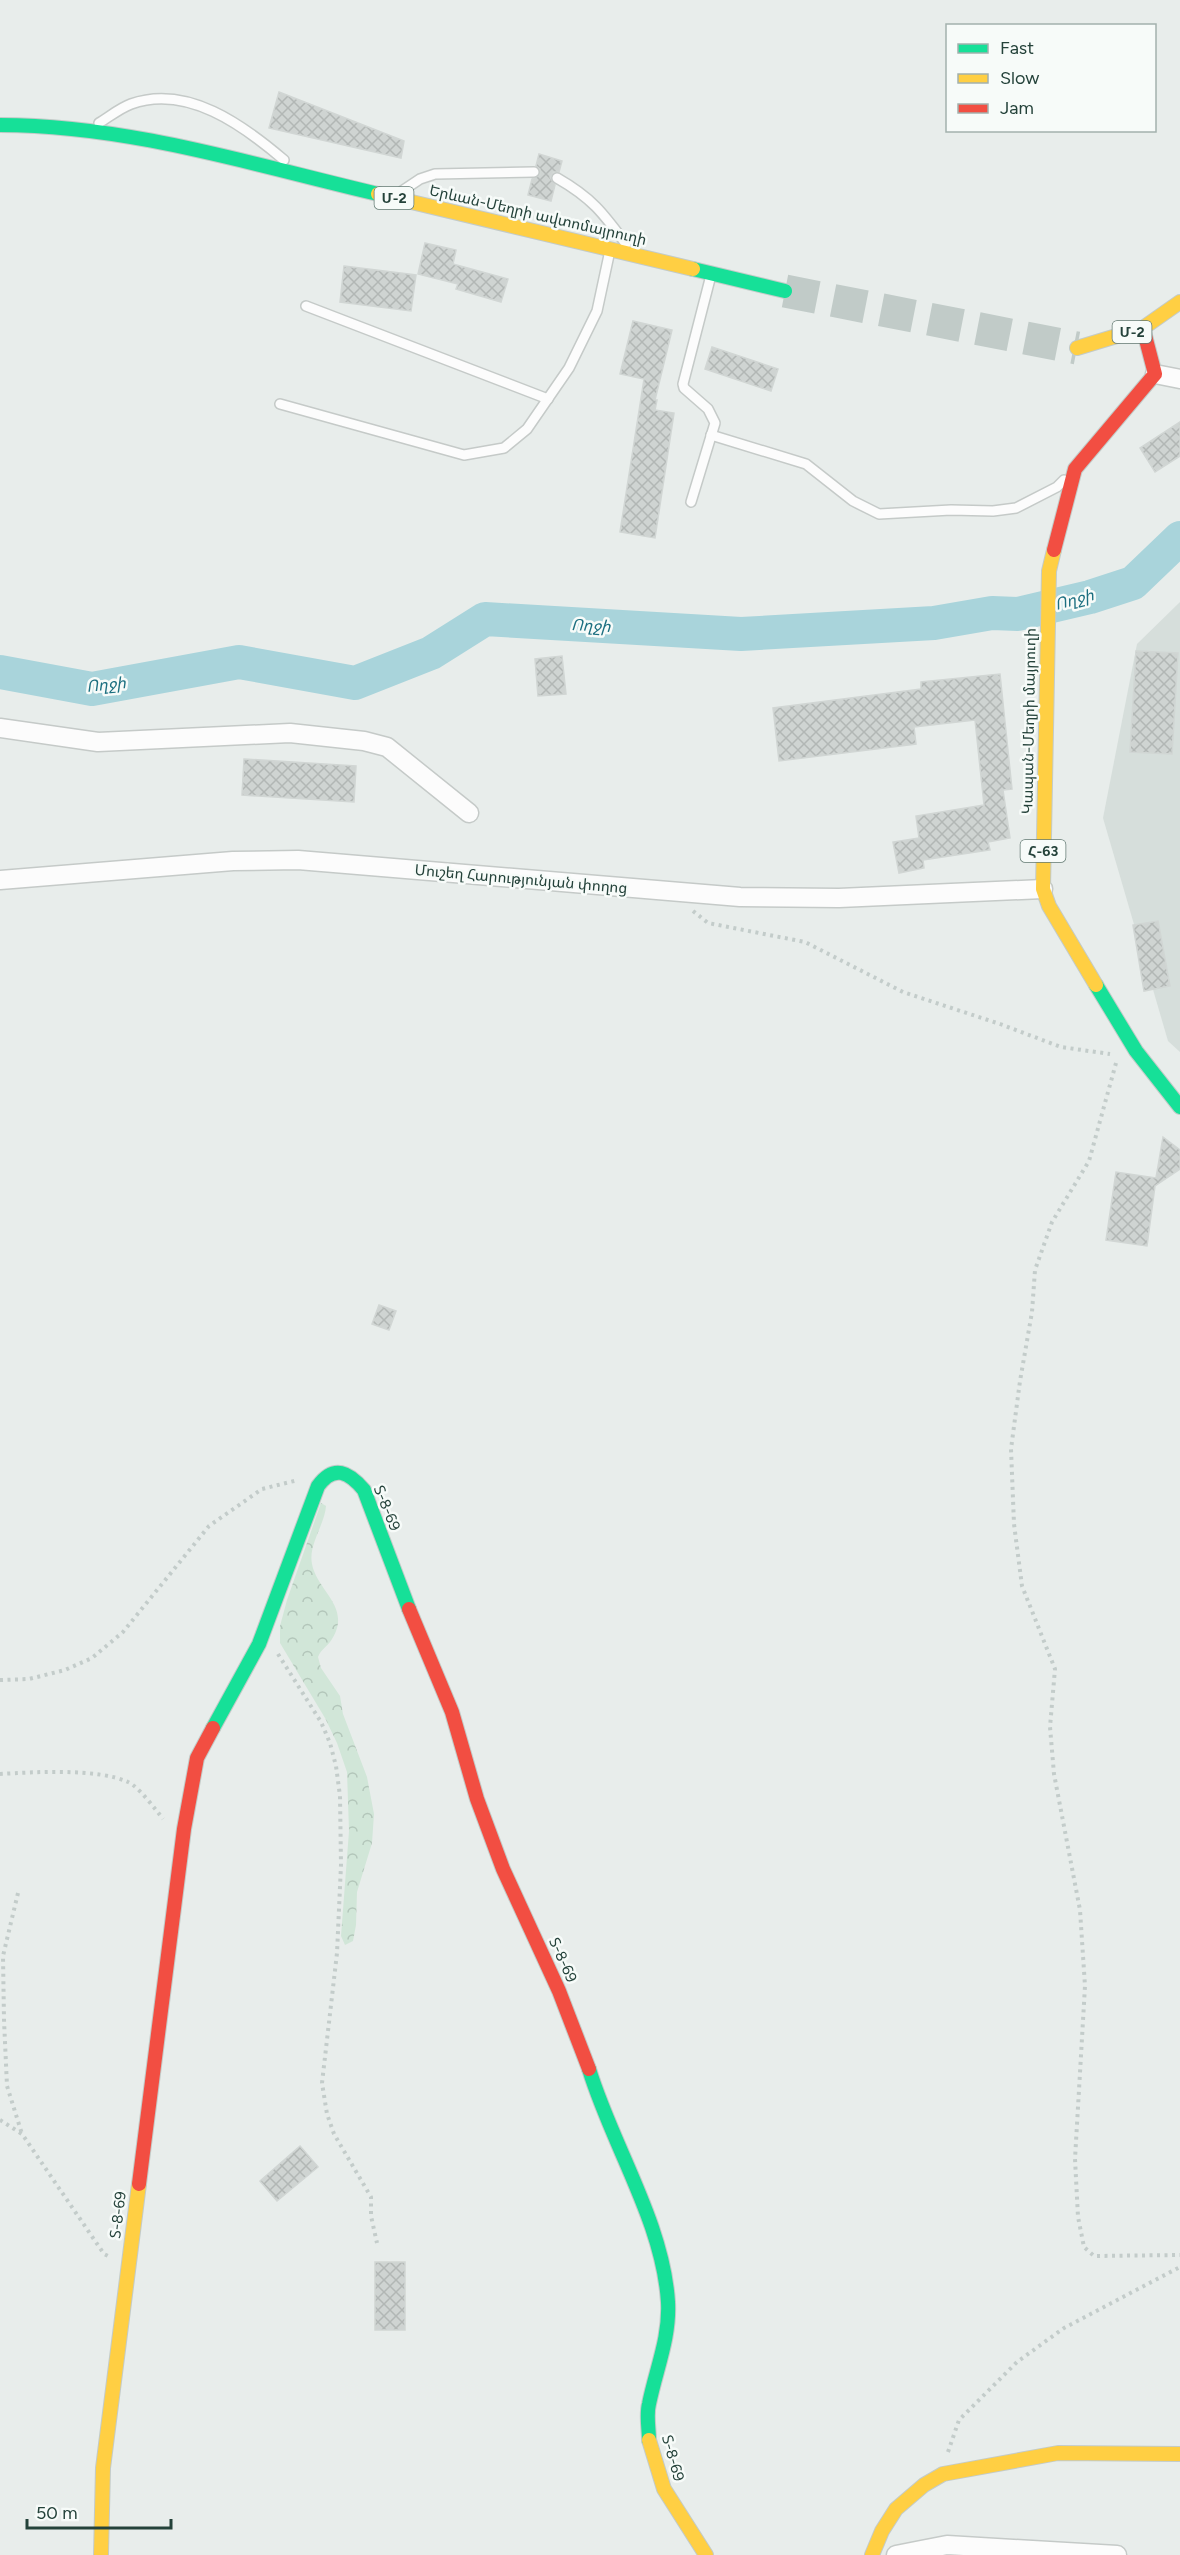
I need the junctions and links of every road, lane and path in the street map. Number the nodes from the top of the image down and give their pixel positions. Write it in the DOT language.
graph roads {
  1 [pos="0,125"];
  2 [pos="87,131"];
  3 [pos="534,172"];
  4 [pos="301,176"];
  5 [pos="557,178"];
  6 [pos="392,198"];
  7 [pos="610,249"];
  8 [pos="636,255"];
  9 [pos="712,274"];
  10 [pos="785,291"];
  11 [pos="1180,302"];
  12 [pos="306,306"];
  13 [pos="1143,328"];
  14 [pos="1077,348"];
  15 [pos="1155,374"];
  16 [pos="1180,379"];
  17 [pos="548,399"];
  18 [pos="280,404"];
  19 [pos="711,435"];
  20 [pos="1075,469"];
  21 [pos="691,502"];
  22 [pos="0,728"];
  23 [pos="470,813"];
  24 [pos="0,880"];
  25 [pos="1043,889"];
  26 [pos="670,893"];
  27 [pos="1180,1107"];
  28 [pos="318,1486"];
  29 [pos="265,1629"];
  30 [pos="0,1680"];
  31 [pos="0,1774"];
  32 [pos="182,1843"];
  33 [pos="18,1893"];
  34 [pos="0,2120"];
  35 [pos="22,2134"];
  36 [pos="377,2243"];
  37 [pos="1180,2255"];
  38 [pos="1180,2267"];
  39 [pos="128,2268"];
  40 [pos="1180,2454"];
  41 [pos="943,2474"];
  42 [pos="100,2555"];
  43 [pos="706,2555"];
  44 [pos="872,2555"];
  45 [pos="896,2555"];
  46 [pos="1117,2555"];
  1 -- 2 [label="main road, Երևան-Մեղրի ավտոմայրուղի / Մ-2"];
  2 -- 4 [label="main road, Երևան-Մեղրի ավտոմայրուղի / Մ-2"];
  2 -- 4 [label="lane"];
  3 -- 6 [label="lane"];
  4 -- 6 [label="main road, Երևան-Մեղրի ավտոմայրուղի / Մ-2"];
  5 -- 8 [label="lane"];
  6 -- 7 [label="main road, Երևան-Մեղրի ավտոմայրուղի / Մ-2"];
  7 -- 8 [label="main road, Երևան-Մեղրի ավտոմայրուղի / Մ-2"];
  7 -- 17 [label="lane"];
  8 -- 9 [label="main road, Երևան-Մեղրի ավտոմայրուղի / Մ-2"];
  9 -- 10 [label="main road, Երևան-Մեղրի ավտոմայրուղի / Մ-2"];
  9 -- 19 [label="lane"];
  11 -- 13 [label="main road, Մ-2"];
  12 -- 17 [label="lane"];
  13 -- 14 [label="main road, Մ-2"];
  13 -- 15 [label="main road"];
  15 -- 16 [label="street"];
  15 -- 20 [label="main road, Կապան-Մեղրի մայրուղի / Հ-63"];
  17 -- 18 [label="lane"];
  19 -- 20 [label="lane"];
  19 -- 21 [label="lane"];
  20 -- 25 [label="main road, Կապան-Մեղրի մայրուղի / Հ-63"];
  22 -- 23 [label="street"];
  24 -- 26 [label="street, Մուշեղ Հարությունյան փողոց"];
  25 -- 26 [label="street, Մուշեղ Հարությունյան փողոց"];
  25 -- 27 [label="main road, Կապան-Մեղրի մայրուղի / Հ-63"];
  26 -- 37 [label="path"];
  28 -- 29 [label="main road, Տ-8-69 / Տ-8-69"];
  28 -- 30 [label="path"];
  28 -- 43 [label="main road, Տ-8-69 / Տ-8-69"];
  29 -- 32 [label="main road, Տ-8-69 / Տ-8-69"];
  29 -- 36 [label="path"];
  31 -- 32 [label="path"];
  32 -- 39 [label="main road, Տ-8-69 / Տ-8-69"];
  33 -- 35 [label="path"];
  34 -- 35 [label="path"];
  35 -- 39 [label="path"];
  38 -- 41 [label="path"];
  39 -- 42 [label="main road, Տ-8-69 / Տ-8-69"];
  40 -- 41 [label="main road"];
  41 -- 44 [label="main road"];
  45 -- 46 [label="street"];
}
